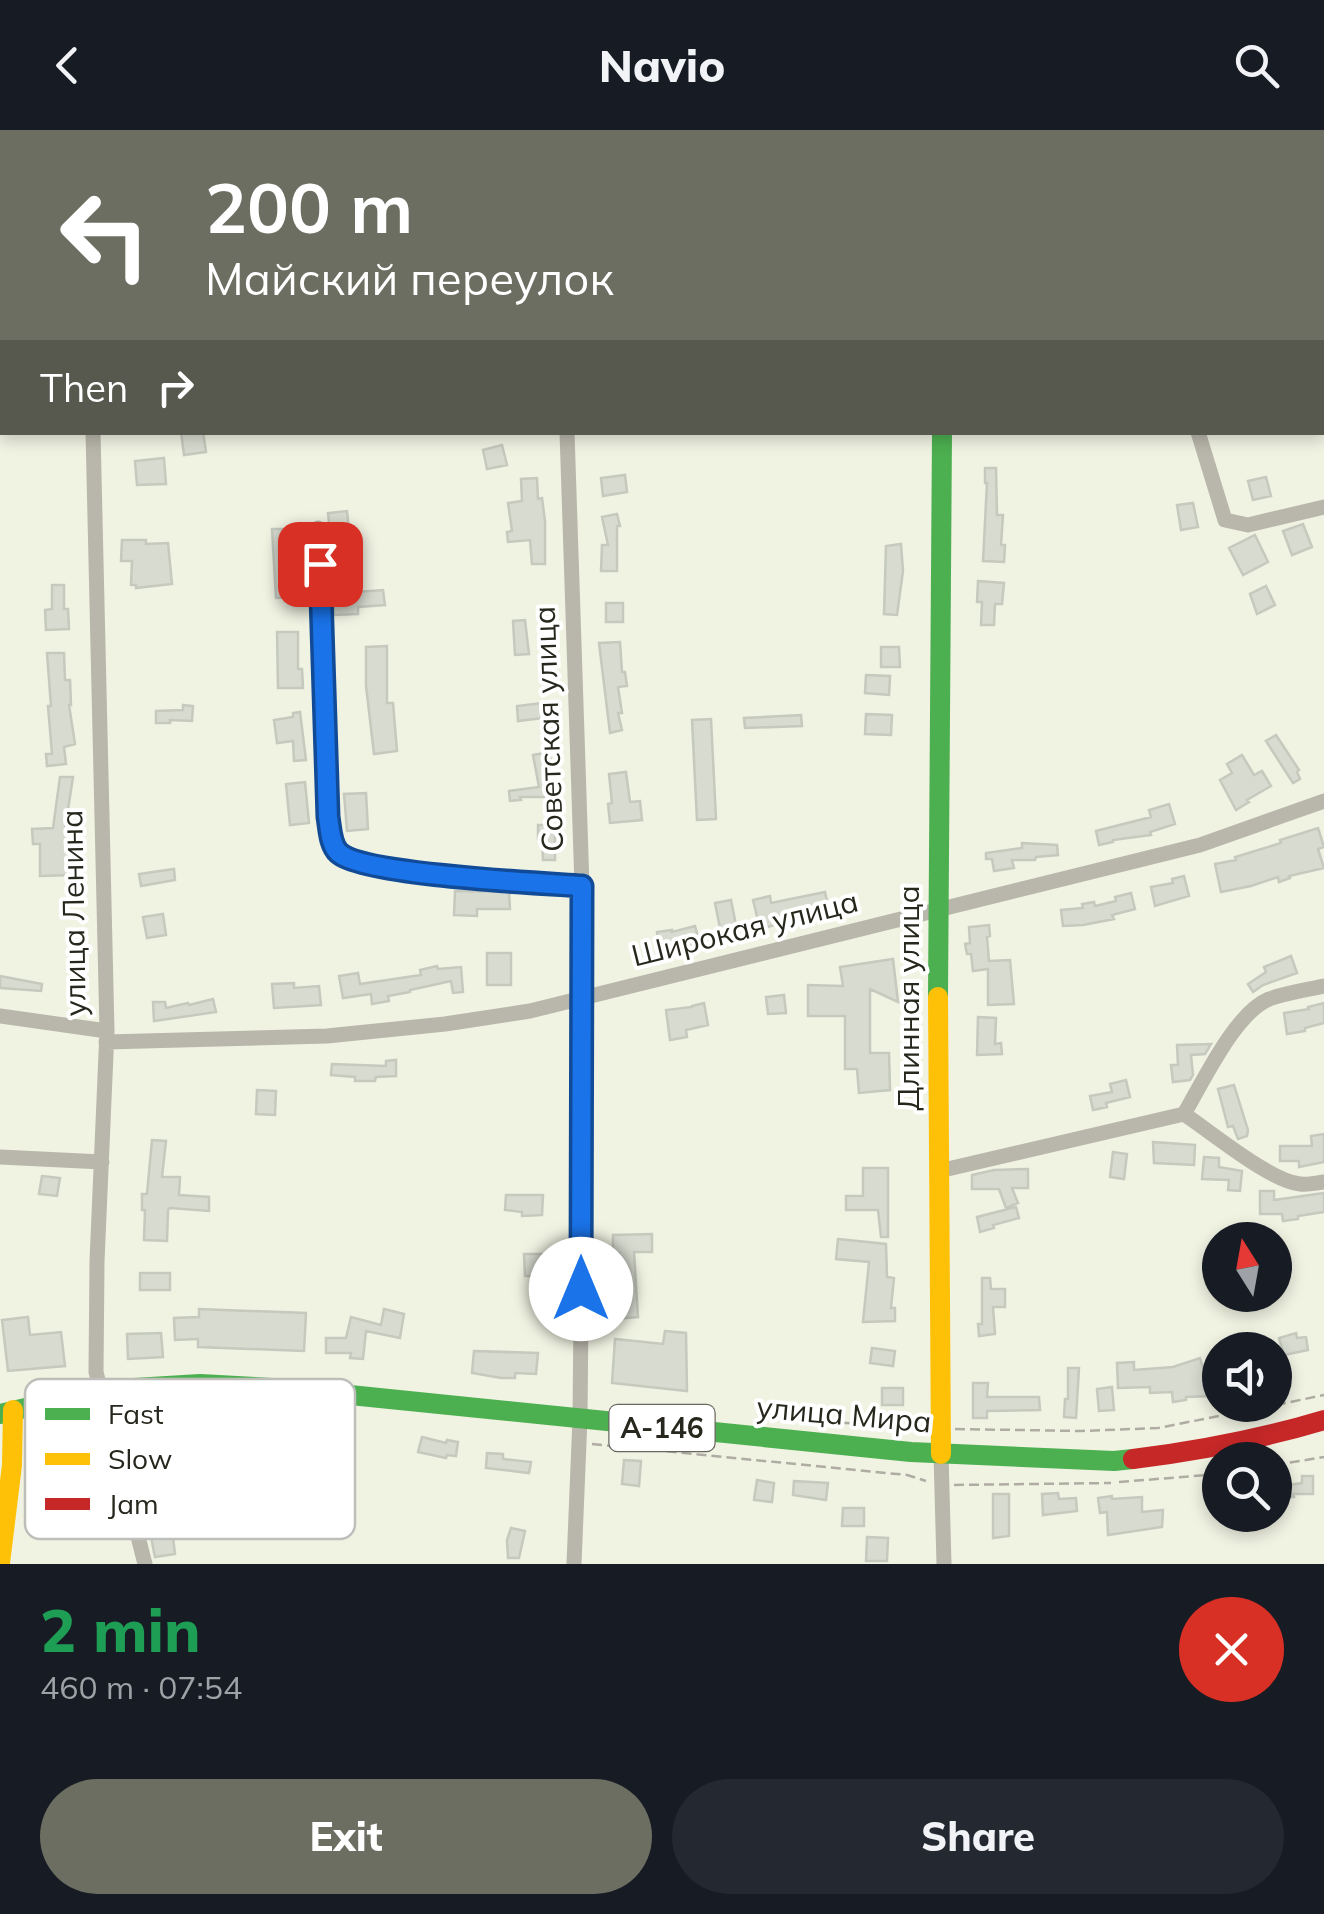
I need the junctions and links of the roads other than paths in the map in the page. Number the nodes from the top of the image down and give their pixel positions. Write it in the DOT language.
graph roads {
  1 [pos="93,435"];
  2 [pos="567,435"];
  3 [pos="942,435"];
  4 [pos="1199,435"];
  5 [pos="1324,506"];
  6 [pos="318,528"];
  7 [pos="1324,801"];
  8 [pos="582,886"];
  9 [pos="938,911"];
  10 [pos="1324,986"];
  11 [pos="584,997"];
  12 [pos="0,1016"];
  13 [pos="106,1037"];
  14 [pos="1184,1114"];
  15 [pos="0,1157"];
  16 [pos="102,1162"];
  17 [pos="938,1171"];
  18 [pos="1324,1182"];
  19 [pos="98,1379"];
  20 [pos="355,1395"];
  21 [pos="7,1412"];
  22 [pos="580,1418"];
  23 [pos="1324,1420"];
  24 [pos="941,1454"];
  25 [pos="139,1539"];
  26 [pos="0,1562"];
  27 [pos="145,1564"];
  28 [pos="574,1564"];
  29 [pos="944,1564"];
  1 -- 13 [label="street, улица Ленина"];
  2 -- 8 [label="street, Советская улица"];
  3 -- 9 [label="main road, Длинная улица"];
  4 -- 5 [label="street"];
  6 -- 8 [label="street"];
  7 -- 9 [label="street, Широкая улица"];
  8 -- 11 [label="street, Советская улица"];
  9 -- 11 [label="street, Широкая улица"];
  9 -- 17 [label="main road, Длинная улица"];
  10 -- 14 [label="street"];
  11 -- 13 [label="street, Широкая улица"];
  11 -- 22 [label="street, Советская улица"];
  12 -- 13 [label="street, Широкая улица"];
  13 -- 16 [label="street, улица Ленина"];
  14 -- 17 [label="street"];
  14 -- 18 [label="street"];
  15 -- 16 [label="street"];
  16 -- 19 [label="street, улица Ленина"];
  17 -- 24 [label="main road, Длинная улица"];
  20 -- 22 [label="main road, улица Мира / А-146"];
  21 -- 26 [label="main road"];
  22 -- 24 [label="main road, улица Мира / А-146"];
  22 -- 28 [label="street, Советская улица"];
  23 -- 24 [label="main road, улица Мира / А-146"];
  24 -- 29 [label="street, Длинная улица"];
  25 -- 27 [label="street, улица Ленина"];
}
